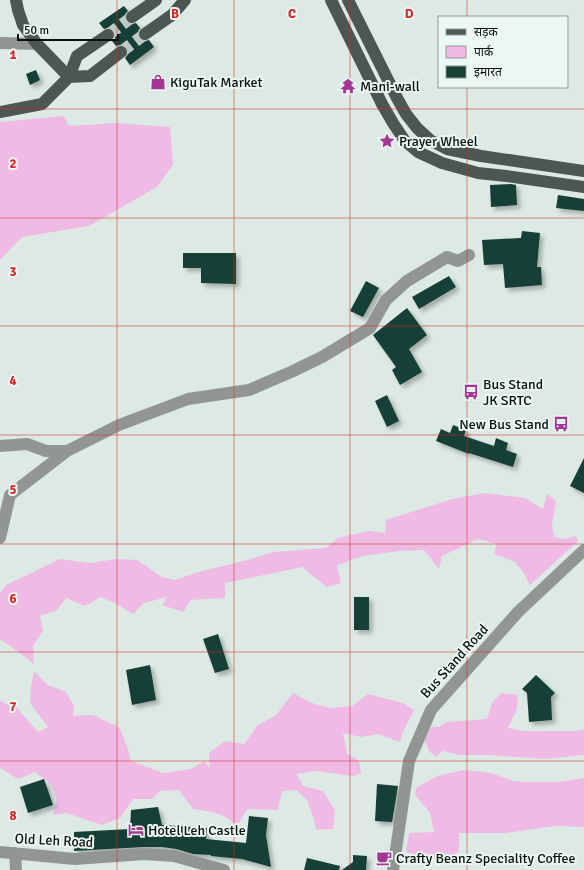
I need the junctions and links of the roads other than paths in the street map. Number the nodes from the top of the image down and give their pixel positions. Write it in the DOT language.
graph roads {
  1 [pos="16,0"];
  2 [pos="156,0"];
  3 [pos="185,0"];
  4 [pos="331,0"];
  5 [pos="348,0"];
  6 [pos="132,17"];
  7 [pos="145,34"];
  8 [pos="108,35"];
  9 [pos="0,43"];
  10 [pos="38,44"];
  11 [pos="121,52"];
  12 [pos="69,77"];
  13 [pos="0,112"];
  14 [pos="480,156"];
  15 [pos="584,171"];
  16 [pos="478,173"];
  17 [pos="584,187"];
  18 [pos="469,255"];
  19 [pos="0,446"];
  20 [pos="67,451"];
  21 [pos="0,538"];
  22 [pos="584,550"];
  23 [pos="0,852"];
  24 [pos="15,853"];
  25 [pos="16,870"];
  26 [pos="224,870"];
  27 [pos="394,870"];
  1 -- 10 [label="main road"];
  2 -- 6 [label="main road"];
  3 -- 7 [label="main road"];
  4 -- 16 [label="main road"];
  5 -- 14 [label="main road"];
  8 -- 12 [label="main road"];
  9 -- 10 [label="street"];
  10 -- 12 [label="main road"];
  11 -- 12 [label="main road"];
  12 -- 13 [label="main road"];
  14 -- 15 [label="main road"];
  14 -- 16 [label="main road"];
  16 -- 17 [label="main road"];
  18 -- 20 [label="street"];
  19 -- 20 [label="street"];
  20 -- 21 [label="street"];
  22 -- 27 [label="street, Bus Stand Road"];
  23 -- 24 [label="street, Old Leh Road"];
  24 -- 25 [label="street"];
  24 -- 26 [label="street, Old Leh Road"];
}
